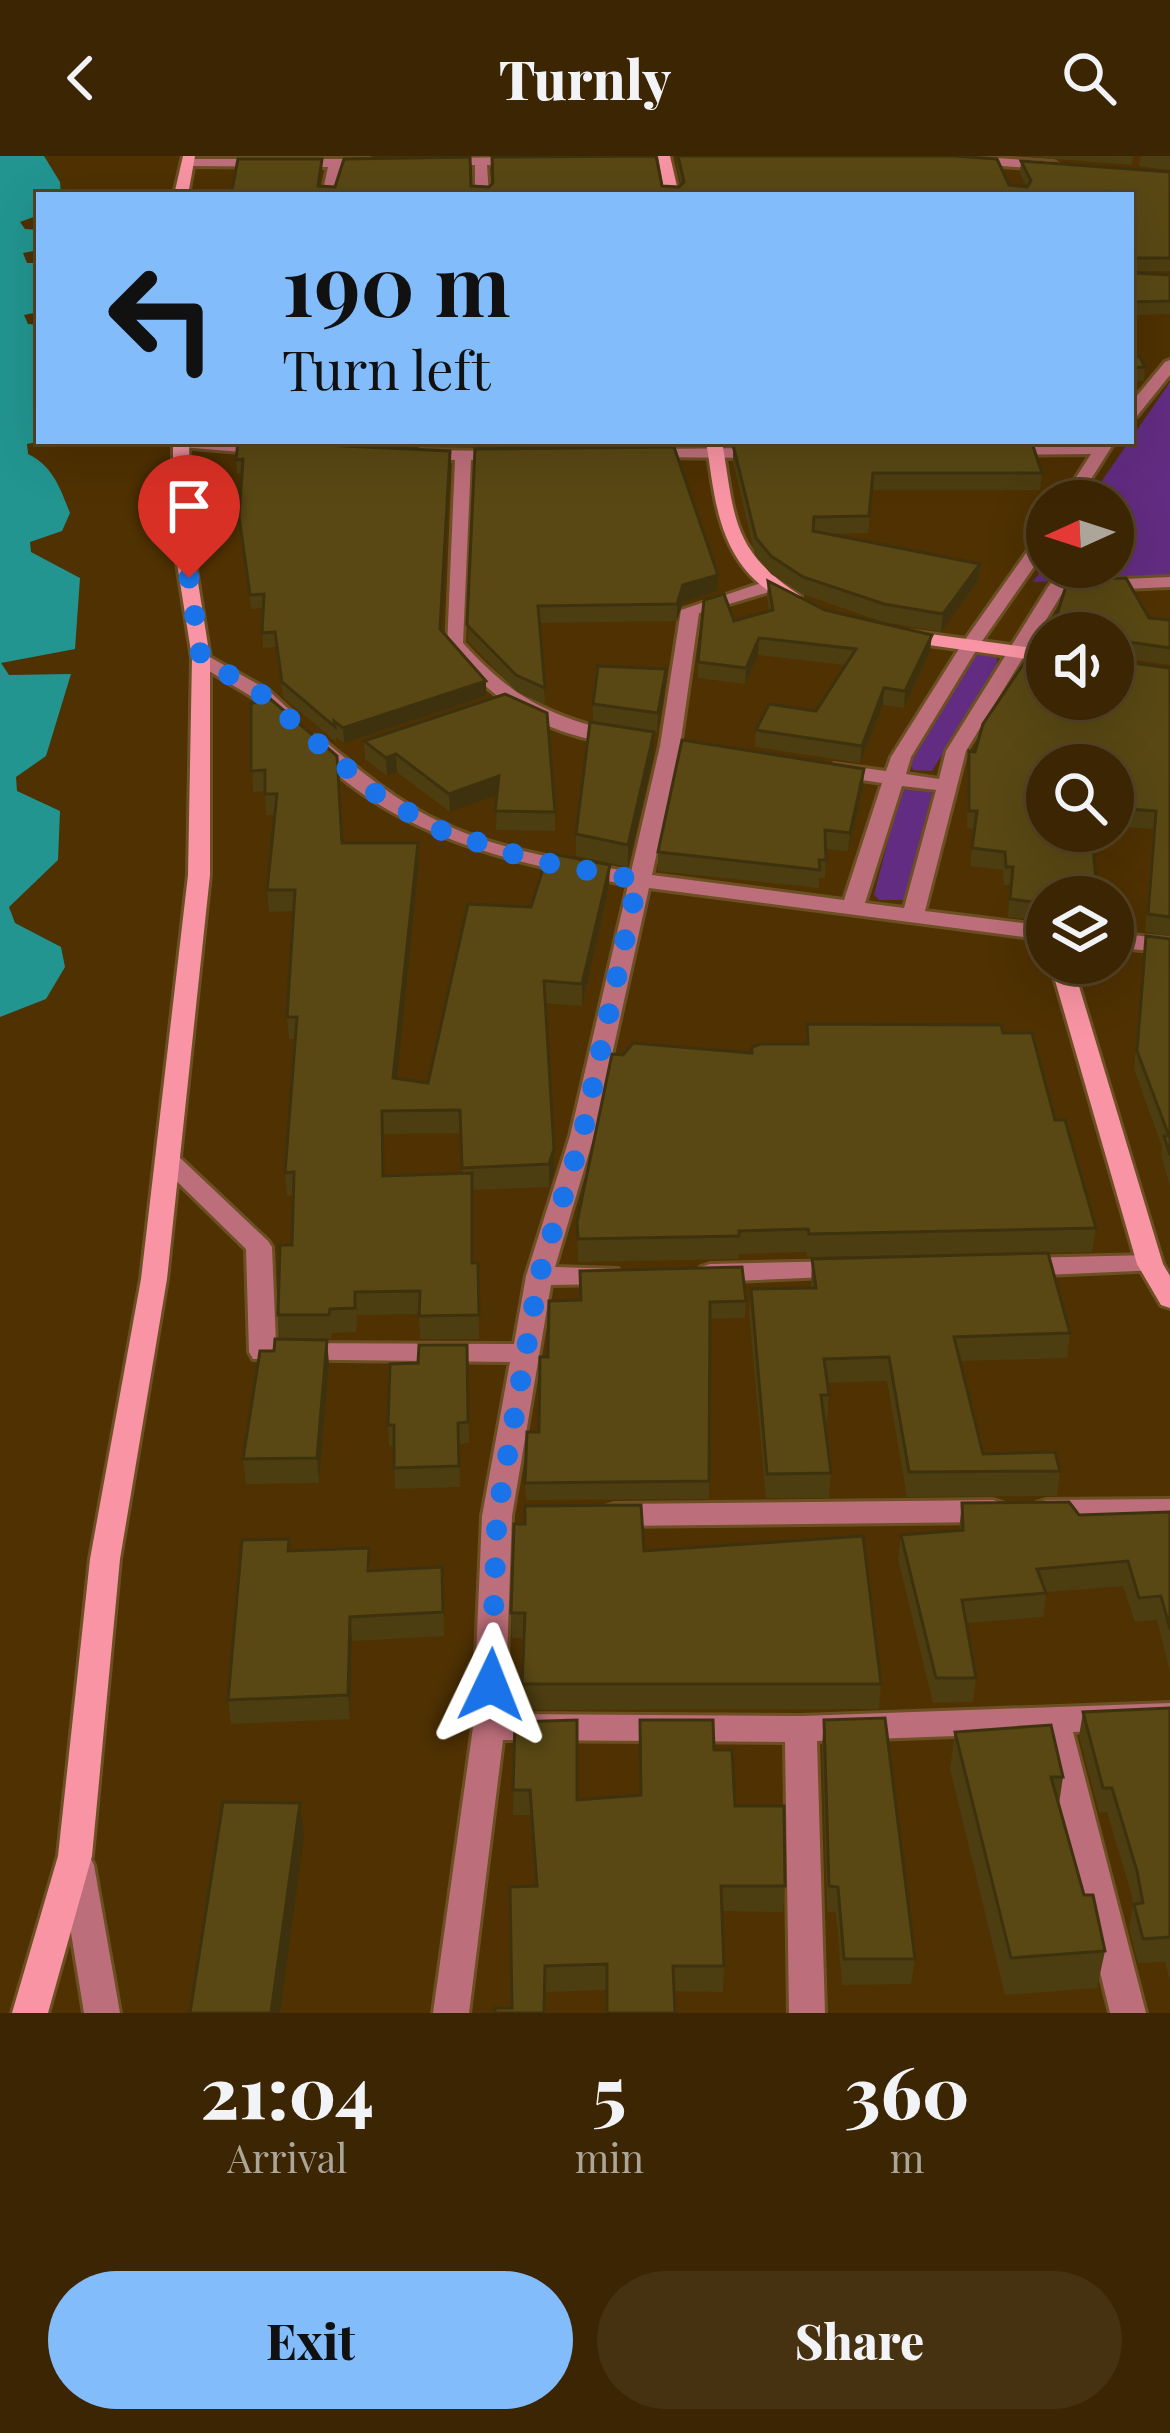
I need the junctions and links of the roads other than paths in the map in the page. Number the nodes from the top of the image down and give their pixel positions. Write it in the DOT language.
graph roads {
  1 [pos="193,158"];
  2 [pos="664,158"];
  3 [pos="944,158"];
  4 [pos="502,159"];
  5 [pos="688,159"];
  6 [pos="1005,159"];
  7 [pos="641,160"];
  8 [pos="548,161"];
  9 [pos="481,162"];
  10 [pos="335,163"];
  11 [pos="376,163"];
  12 [pos="418,163"];
  13 [pos="1075,168"];
  14 [pos="1011,178"];
  15 [pos="183,192"];
  16 [pos="330,192"];
  17 [pos="482,192"];
  18 [pos="670,192"];
  19 [pos="1150,361"];
  20 [pos="1170,363"];
  21 [pos="1134,409"];
  22 [pos="181,444"];
  23 [pos="204,444"];
  24 [pos="1105,445"];
  25 [pos="715,447"];
  26 [pos="989,450"];
  27 [pos="285,451"];
  28 [pos="785,452"];
  29 [pos="624,454"];
  30 [pos="395,455"];
  31 [pos="532,455"];
  32 [pos="463,456"];
  33 [pos="1082,480"];
  34 [pos="1026,570"];
  35 [pos="1170,582"];
  36 [pos="1134,584"];
  37 [pos="770,586"];
  38 [pos="1036,588"];
  39 [pos="1056,588"];
  40 [pos="1014,589"];
  41 [pos="818,611"];
  42 [pos="876,630"];
  43 [pos="971,644"];
  44 [pos="1020,652"];
  45 [pos="1026,653"];
  46 [pos="201,658"];
  47 [pos="507,700"];
  48 [pos="485,708"];
  49 [pos="670,746"];
  50 [pos="692,749"];
  51 [pos="805,766"];
  52 [pos="896,778"];
  53 [pos="947,786"];
  54 [pos="638,880"];
  55 [pos="852,909"];
  56 [pos="913,916"];
  57 [pos="1026,930"];
  58 [pos="1134,942"];
  59 [pos="1170,946"];
  60 [pos="1067,984"];
  61 [pos="168,1161"];
  62 [pos="1150,1264"];
  63 [pos="986,1268"];
  64 [pos="868,1270"];
  65 [pos="680,1274"];
  66 [pos="633,1275"];
  67 [pos="539,1276"];
  68 [pos="1170,1299"];
  69 [pos="526,1353"];
  70 [pos="1170,1510"];
  71 [pos="590,1515"];
  72 [pos="1170,1716"];
  73 [pos="1055,1723"];
  74 [pos="489,1727"];
  75 [pos="801,1729"];
  76 [pos="75,1856"];
  77 [pos="30,2013"];
  78 [pos="102,2013"];
  79 [pos="452,2013"];
  80 [pos="807,2013"];
  81 [pos="1128,2013"];
  1 -- 10 [label="street"];
  1 -- 15 [label="street"];
  2 -- 5 [label="street"];
  2 -- 7 [label="street"];
  2 -- 18 [label="street"];
  3 -- 6 [label="street"];
  4 -- 8 [label="street"];
  4 -- 9 [label="street"];
  6 -- 13 [label="street"];
  6 -- 14 [label="street"];
  9 -- 12 [label="street"];
  9 -- 17 [label="street"];
  10 -- 11 [label="street"];
  10 -- 16 [label="street"];
  19 -- 20 [label="street"];
  20 -- 21 [label="street"];
  22 -- 46 [label="street"];
  23 -- 27 [label="street"];
  24 -- 26 [label="street"];
  24 -- 33 [label="street"];
  25 -- 28 [label="street"];
  25 -- 29 [label="street"];
  25 -- 37 [label="street"];
  30 -- 32 [label="street"];
  31 -- 32 [label="street"];
  32 -- 47 [label="street"];
  34 -- 40 [label="street"];
  35 -- 36 [label="street"];
  37 -- 41 [label="street"];
  37 -- 49 [label="street"];
  38 -- 40 [label="street"];
  39 -- 44 [label="street"];
  40 -- 43 [label="street"];
  42 -- 43 [label="street"];
  43 -- 44 [label="street"];
  43 -- 52 [label="street"];
  44 -- 45 [label="street"];
  44 -- 53 [label="street"];
  46 -- 54 [label="street"];
  46 -- 61 [label="street"];
  47 -- 48 [label="street"];
  47 -- 49 [label="street"];
  49 -- 50 [label="street"];
  49 -- 54 [label="street"];
  51 -- 52 [label="street"];
  52 -- 53 [label="street"];
  52 -- 55 [label="street"];
  53 -- 56 [label="street"];
  54 -- 55 [label="street"];
  54 -- 67 [label="street"];
  55 -- 56 [label="street"];
  56 -- 57 [label="street"];
  58 -- 59 [label="street"];
  60 -- 62 [label="street"];
  61 -- 69 [label="street"];
  61 -- 76 [label="street"];
  62 -- 63 [label="street"];
  62 -- 68 [label="street"];
  64 -- 65 [label="street"];
  66 -- 67 [label="street"];
  67 -- 69 [label="street"];
  69 -- 74 [label="street"];
  70 -- 71 [label="street"];
  72 -- 73 [label="street"];
  73 -- 75 [label="street"];
  73 -- 81 [label="street"];
  74 -- 75 [label="street"];
  74 -- 79 [label="street"];
  75 -- 80 [label="street"];
  76 -- 77 [label="street"];
  76 -- 78 [label="street"];
}
